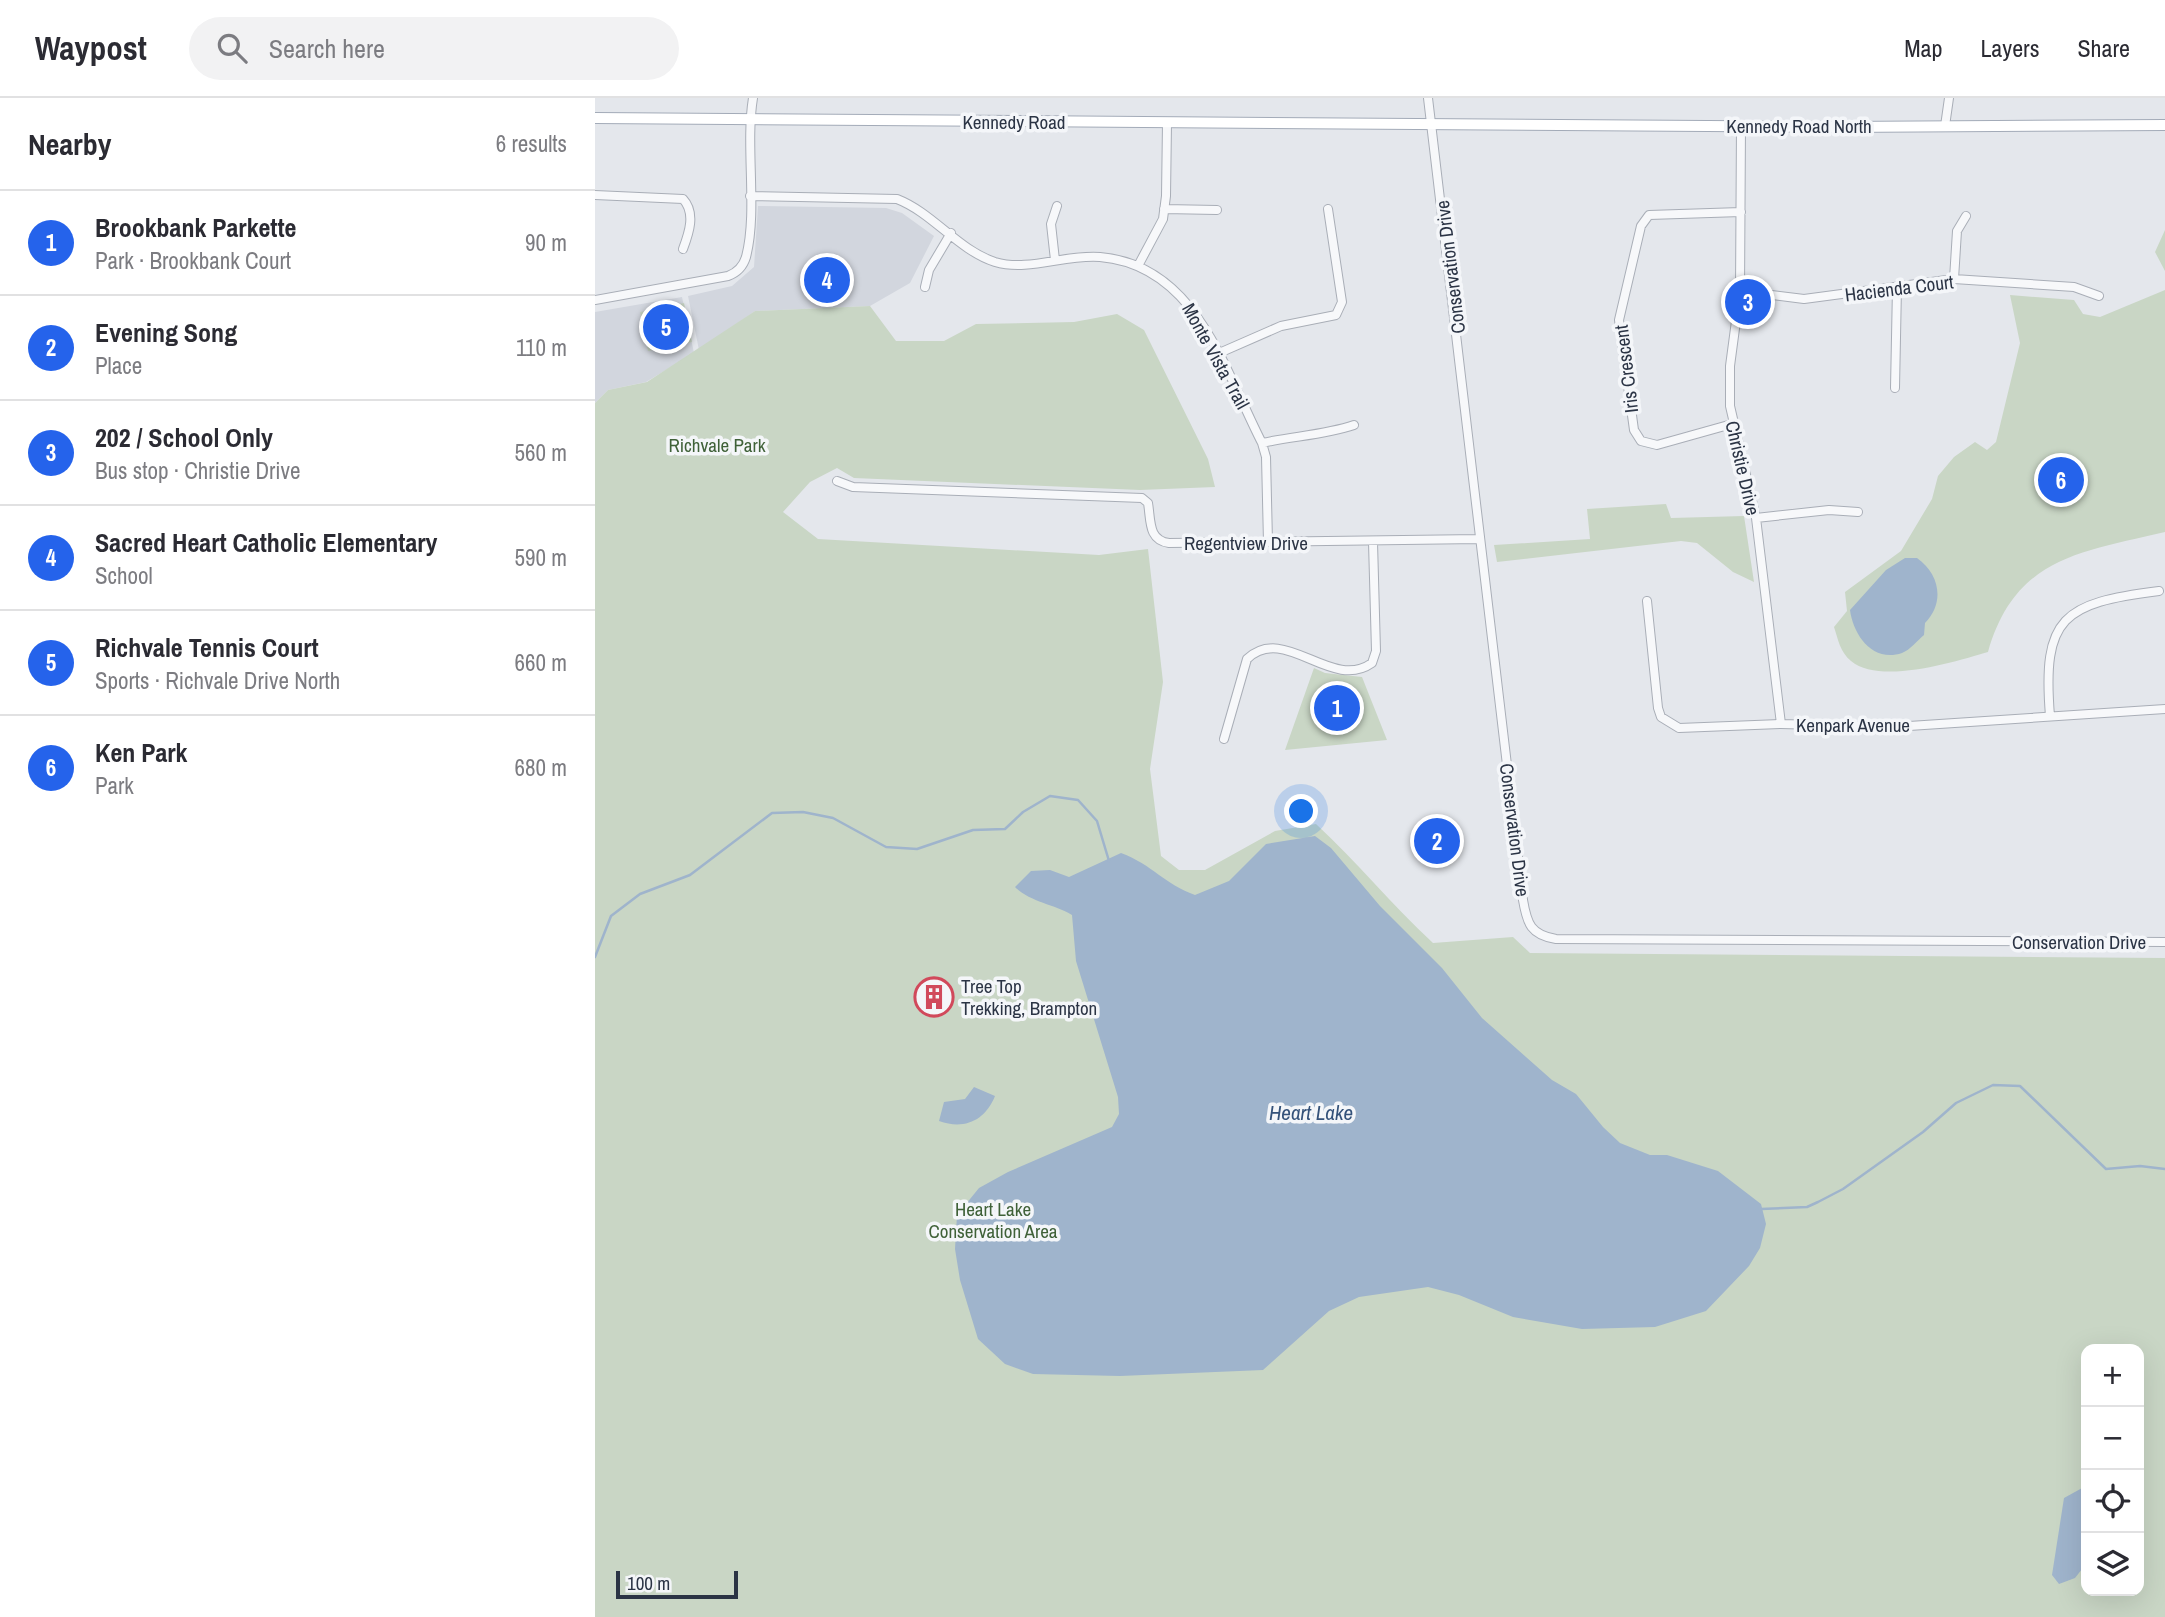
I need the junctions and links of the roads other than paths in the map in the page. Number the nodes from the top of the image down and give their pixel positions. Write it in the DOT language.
graph roads {
  1 [pos="753,98"];
  2 [pos="1428,98"];
  3 [pos="1949,98"];
  4 [pos="595,118"];
  5 [pos="749,120"];
  6 [pos="1167,123"];
  7 [pos="1432,123"];
  8 [pos="2165,125"];
  9 [pos="1741,126"];
  10 [pos="1945,126"];
  11 [pos="595,195"];
  12 [pos="750,196"];
  13 [pos="1057,206"];
  14 [pos="1164,209"];
  15 [pos="1328,209"];
  16 [pos="1217,210"];
  17 [pos="1741,212"];
  18 [pos="1966,216"];
  19 [pos="951,233"];
  20 [pos="683,249"];
  21 [pos="1055,260"];
  22 [pos="1139,264"];
  23 [pos="1954,279"];
  24 [pos="925,287"];
  25 [pos="1898,287"];
  26 [pos="1740,291"];
  27 [pos="2099,296"];
  28 [pos="595,300"];
  29 [pos="1217,354"];
  30 [pos="1895,388"];
  31 [pos="1732,424"];
  32 [pos="1354,425"];
  33 [pos="1262,443"];
  34 [pos="837,481"];
  35 [pos="1858,512"];
  36 [pos="1756,518"];
  37 [pos="1479,539"];
  38 [pos="1268,542"];
  39 [pos="1373,542"];
  40 [pos="2159,591"];
  41 [pos="1647,601"];
  42 [pos="2165,709"];
  43 [pos="2050,716"];
  44 [pos="1781,724"];
  45 [pos="1224,739"];
  46 [pos="2165,942"];
  1 -- 5 [label="street"];
  2 -- 7 [label="street, Conservation Drive"];
  3 -- 10 [label="street"];
  4 -- 5 [label="main road, Kennedy Road"];
  5 -- 6 [label="main road, Kennedy Road"];
  5 -- 12 [label="street"];
  6 -- 7 [label="main road, Kennedy Road"];
  6 -- 14 [label="street"];
  7 -- 9 [label="main road, Kennedy Road North"];
  7 -- 37 [label="street, Conservation Drive"];
  8 -- 10 [label="main road, Kennedy Road North"];
  9 -- 10 [label="main road, Kennedy Road North"];
  9 -- 17 [label="street, Christie Drive"];
  11 -- 20 [label="street"];
  12 -- 19 [label="street, Monte Vista Trail"];
  12 -- 28 [label="street"];
  13 -- 21 [label="street"];
  14 -- 16 [label="street"];
  14 -- 22 [label="street"];
  15 -- 29 [label="street"];
  17 -- 26 [label="street, Christie Drive"];
  17 -- 31 [label="street, Iris Crescent"];
  18 -- 23 [label="street"];
  19 -- 21 [label="street, Monte Vista Trail"];
  19 -- 24 [label="street"];
  21 -- 22 [label="street, Monte Vista Trail"];
  22 -- 29 [label="street, Monte Vista Trail"];
  23 -- 25 [label="street, Hacienda Court"];
  23 -- 27 [label="street, Hacienda Court"];
  25 -- 26 [label="street, Hacienda Court"];
  25 -- 30 [label="street"];
  26 -- 31 [label="street, Christie Drive"];
  29 -- 33 [label="street, Monte Vista Trail"];
  31 -- 36 [label="street, Christie Drive"];
  32 -- 33 [label="street"];
  33 -- 38 [label="street, Monte Vista Trail"];
  34 -- 38 [label="street, Regentview Drive"];
  35 -- 36 [label="street"];
  36 -- 44 [label="street, Christie Drive"];
  37 -- 39 [label="street, Regentview Drive"];
  37 -- 46 [label="street, Conservation Drive"];
  38 -- 39 [label="street, Regentview Drive"];
  39 -- 45 [label="street"];
  40 -- 43 [label="street"];
  41 -- 44 [label="street, Kenpark Avenue"];
  42 -- 43 [label="street, Kenpark Avenue"];
  43 -- 44 [label="street, Kenpark Avenue"];
}
